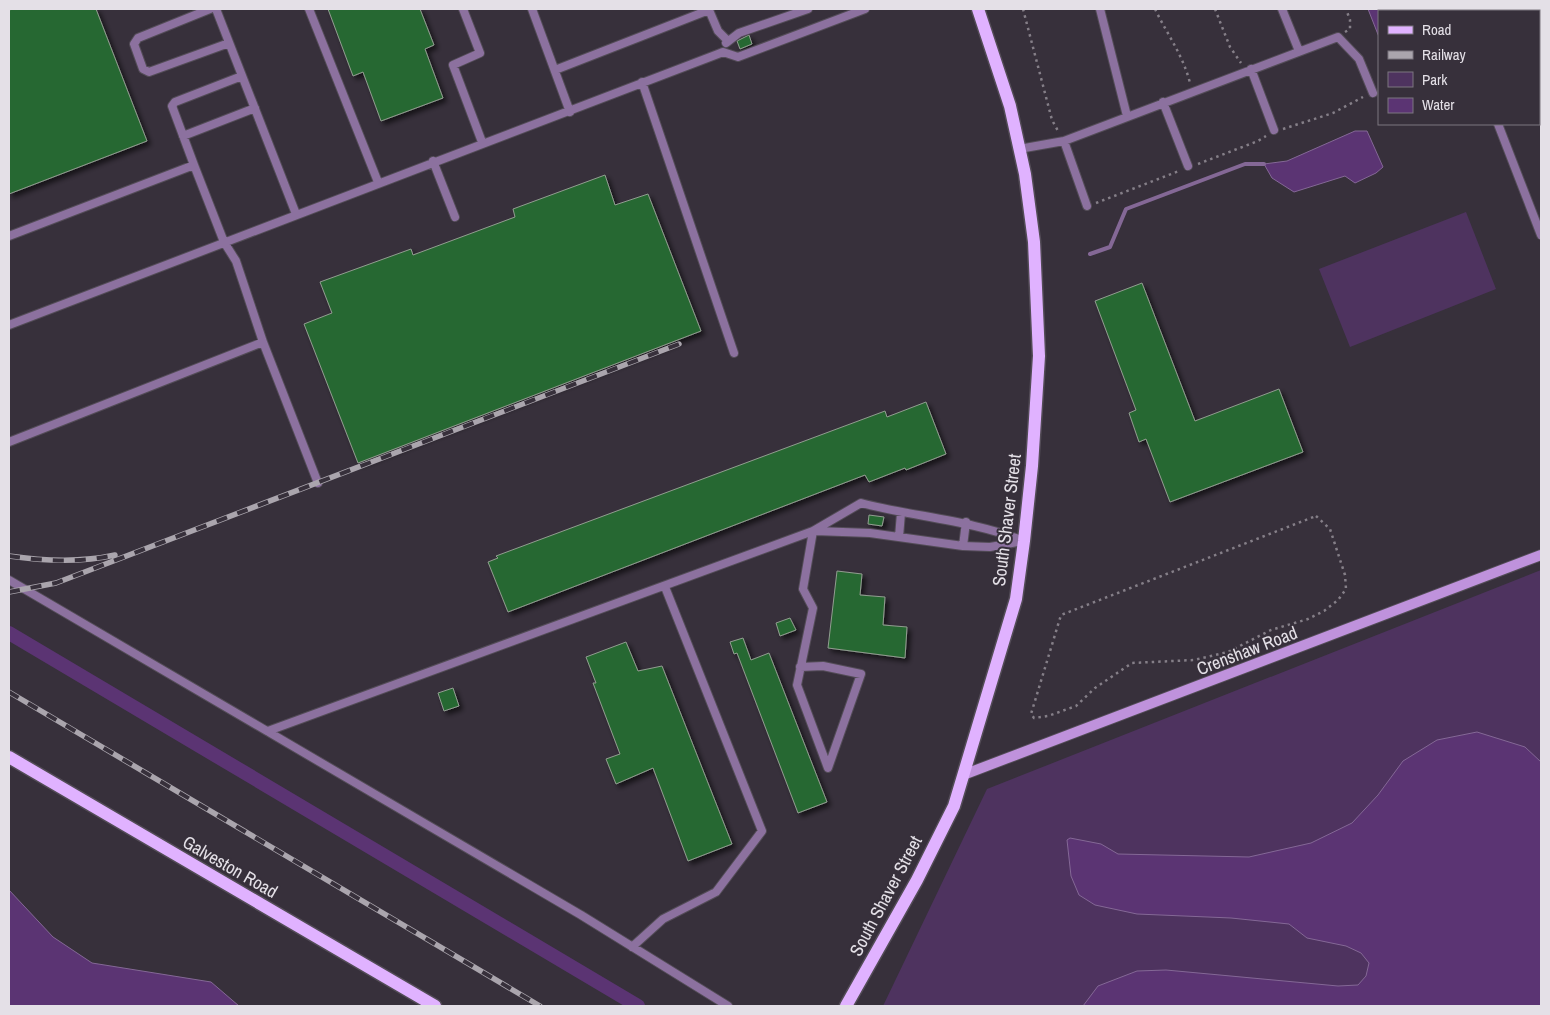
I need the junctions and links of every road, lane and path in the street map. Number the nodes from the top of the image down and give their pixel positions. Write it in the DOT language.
graph roads {
  1 [pos="210,9"];
  2 [pos="216,9"];
  3 [pos="309,9"];
  4 [pos="463,9"];
  5 [pos="532,9"];
  6 [pos="808,9"];
  7 [pos="865,9"];
  8 [pos="978,9"];
  9 [pos="1023,9"];
  10 [pos="1100,9"];
  11 [pos="1155,9"];
  12 [pos="1215,9"];
  13 [pos="1282,9"];
  14 [pos="1346,9"];
  15 [pos="1338,38"];
  16 [pos="727,40"];
  17 [pos="229,43"];
  18 [pos="1299,51"];
  19 [pos="723,52"];
  20 [pos="555,70"];
  21 [pos="1247,71"];
  22 [pos="242,76"];
  23 [pos="642,82"];
  24 [pos="1192,92"];
  25 [pos="1372,93"];
  26 [pos="1163,102"];
  27 [pos="255,108"];
  28 [pos="570,112"];
  29 [pos="1127,116"];
  30 [pos="1498,125"];
  31 [pos="1274,130"];
  32 [pos="183,136"];
  33 [pos="1064,141"];
  34 [pos="482,142"];
  35 [pos="1019,149"];
  36 [pos="433,161"];
  37 [pos="194,165"];
  38 [pos="1188,166"];
  39 [pos="378,182"];
  40 [pos="1087,206"];
  41 [pos="296,214"];
  42 [pos="455,217"];
  43 [pos="1541,235"];
  44 [pos="9,236"];
  45 [pos="224,242"];
  46 [pos="9,325"];
  47 [pos="264,342"];
  48 [pos="734,352"];
  49 [pos="9,442"];
  50 [pos="318,483"];
  51 [pos="901,512"];
  52 [pos="966,522"];
  53 [pos="813,531"];
  54 [pos="899,537"];
  55 [pos="1024,541"];
  56 [pos="963,546"];
  57 [pos="1541,555"];
  58 [pos="9,580"];
  59 [pos="665,587"];
  60 [pos="1061,615"];
  61 [pos="800,667"];
  62 [pos="268,731"];
  63 [pos="9,757"];
  64 [pos="963,775"];
  65 [pos="632,947"];
  66 [pos="435,1006"];
  67 [pos="728,1006"];
  68 [pos="846,1006"];
  1 -- 17 [label="lane"];
  2 -- 17 [label="lane"];
  3 -- 39 [label="lane"];
  4 -- 34 [label="lane"];
  5 -- 20 [label="lane"];
  6 -- 16 [label="lane"];
  7 -- 19 [label="lane"];
  8 -- 35 [label="main road, South Shaver Street"];
  9 -- 33 [label="path"];
  10 -- 29 [label="lane"];
  11 -- 24 [label="path"];
  12 -- 21 [label="path"];
  13 -- 18 [label="lane"];
  14 -- 15 [label="path"];
  15 -- 18 [label="lane"];
  15 -- 25 [label="lane"];
  16 -- 19 [label="lane"];
  16 -- 20 [label="lane"];
  17 -- 22 [label="lane"];
  18 -- 21 [label="lane"];
  19 -- 23 [label="lane"];
  20 -- 28 [label="lane"];
  21 -- 24 [label="lane"];
  21 -- 31 [label="lane"];
  22 -- 27 [label="lane"];
  22 -- 32 [label="lane"];
  23 -- 28 [label="lane"];
  23 -- 48 [label="lane"];
  24 -- 26 [label="lane"];
  25 -- 31 [label="path"];
  26 -- 29 [label="lane"];
  26 -- 38 [label="lane"];
  27 -- 32 [label="lane"];
  27 -- 41 [label="lane"];
  28 -- 34 [label="lane"];
  29 -- 33 [label="lane"];
  30 -- 43 [label="lane"];
  31 -- 38 [label="path"];
  32 -- 37 [label="lane"];
  33 -- 35 [label="lane"];
  33 -- 40 [label="lane"];
  34 -- 36 [label="lane"];
  35 -- 55 [label="main road, South Shaver Street"];
  36 -- 39 [label="lane"];
  36 -- 42 [label="lane"];
  37 -- 44 [label="lane"];
  37 -- 45 [label="lane"];
  38 -- 40 [label="path"];
  39 -- 41 [label="lane"];
  41 -- 45 [label="lane"];
  45 -- 46 [label="lane"];
  45 -- 47 [label="lane"];
  47 -- 49 [label="lane"];
  47 -- 50 [label="lane"];
  51 -- 52 [label="lane"];
  51 -- 53 [label="lane"];
  51 -- 54 [label="lane"];
  52 -- 55 [label="lane"];
  52 -- 56 [label="lane"];
  53 -- 54 [label="lane"];
  53 -- 59 [label="lane"];
  53 -- 61 [label="lane"];
  54 -- 56 [label="lane"];
  55 -- 56 [label="lane"];
  55 -- 64 [label="main road, South Shaver Street"];
  57 -- 64 [label="main road, Crenshaw Road"];
  58 -- 62 [label="lane"];
  59 -- 62 [label="lane"];
  59 -- 65 [label="lane"];
  60 -- 60 [label="path"];
  61 -- 61 [label="lane"];
  62 -- 65 [label="lane"];
  63 -- 66 [label="main road, Galveston Road"];
  64 -- 68 [label="main road, South Shaver Street"];
  65 -- 67 [label="lane"];
}
